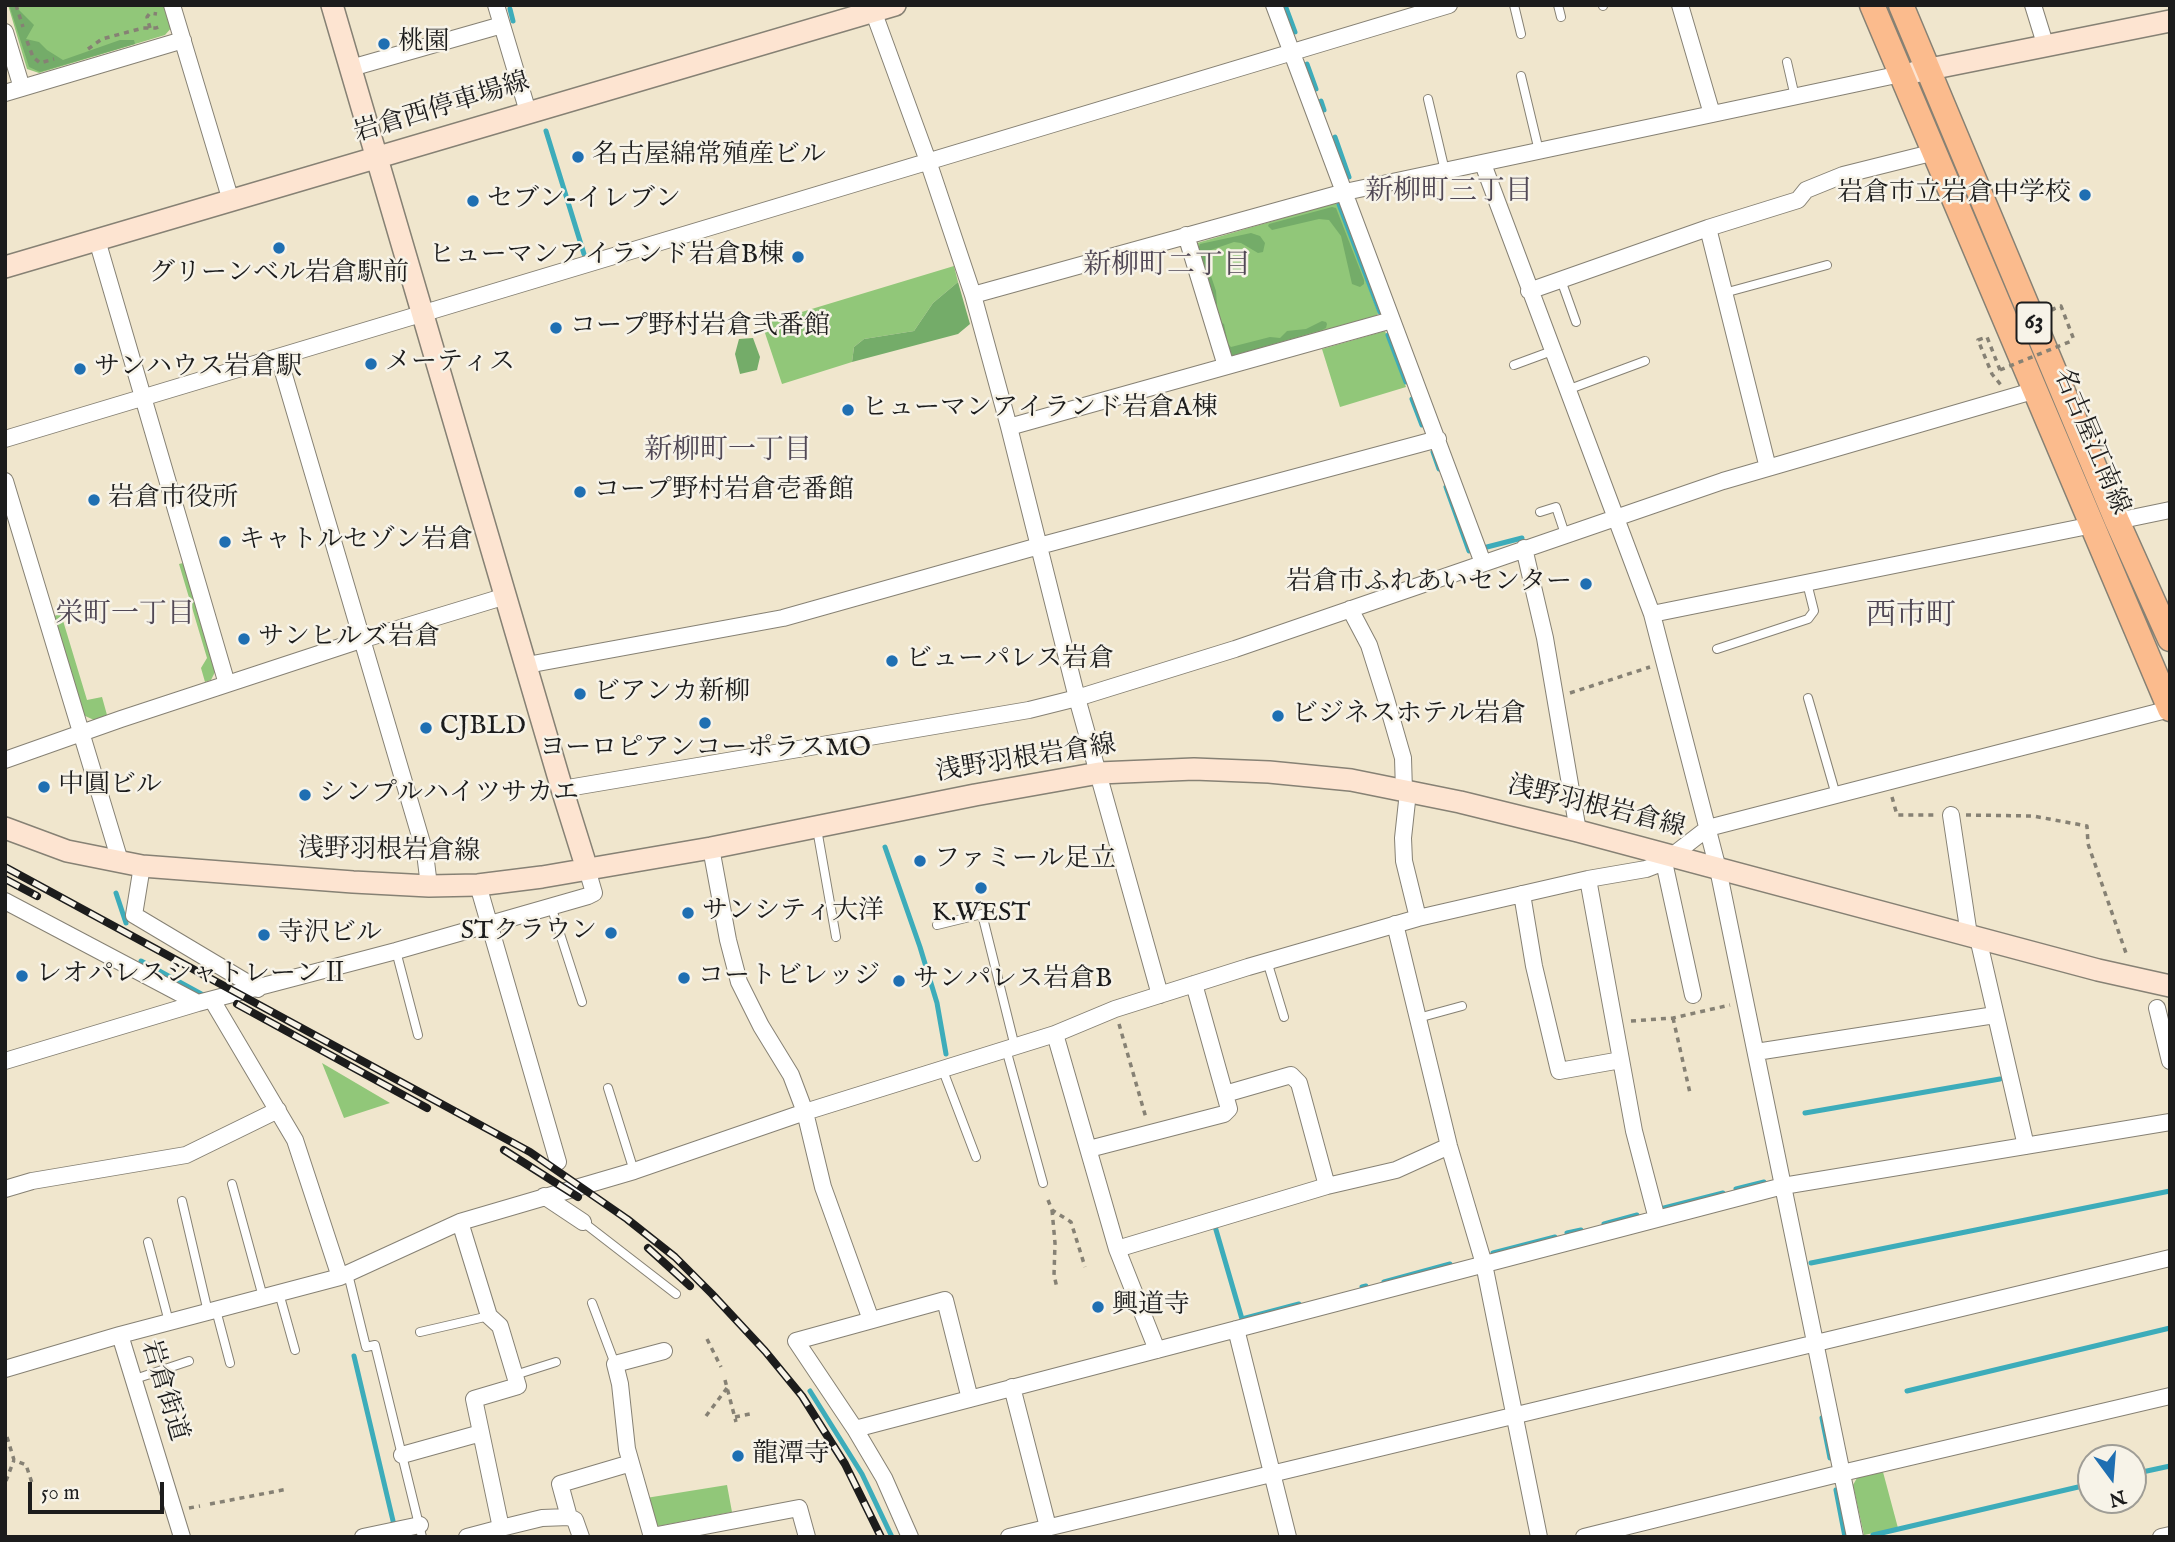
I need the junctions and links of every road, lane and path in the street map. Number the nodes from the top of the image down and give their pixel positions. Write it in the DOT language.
graph roads {
  1 [pos="16,5"];
  2 [pos="156,5"];
  3 [pos="332,5"];
  4 [pos="496,5"];
  5 [pos="895,5"];
  6 [pos="1274,5"];
  7 [pos="1449,5"];
  8 [pos="1514,5"];
  9 [pos="1558,5"];
  10 [pos="1680,5"];
  11 [pos="1872,5"];
  12 [pos="1901,5"];
  13 [pos="2033,5"];
  14 [pos="872,8"];
  15 [pos="166,10"];
  16 [pos="1561,17"];
  17 [pos="2170,21"];
  18 [pos="502,25"];
  19 [pos="150,28"];
  20 [pos="5,32"];
  21 [pos="1521,34"];
  22 [pos="183,40"];
  23 [pos="2046,47"];
  24 [pos="78,52"];
  25 [pos="1292,53"];
  26 [pos="65,55"];
  27 [pos="1787,62"];
  28 [pos="351,68"];
  29 [pos="1929,71"];
  30 [pos="1901,74"];
  31 [pos="1521,76"];
  32 [pos="22,88"];
  33 [pos="5,93"];
  34 [pos="1795,97"];
  35 [pos="1428,99"];
  36 [pos="528,113"];
  37 [pos="1712,114"];
  38 [pos="1539,152"];
  39 [pos="1935,152"];
  40 [pos="377,158"];
  41 [pos="928,161"];
  42 [pos="1482,164"];
  43 [pos="1445,172"];
  44 [pos="1345,192"];
  45 [pos="231,201"];
  46 [pos="1708,228"];
  47 [pos="1186,235"];
  48 [pos="97,240"];
  49 [pos="1827,265"];
  50 [pos="5,267"];
  51 [pos="1561,280"];
  52 [pos="1529,291"];
  53 [pos="1724,293"];
  54 [pos="973,295"];
  55 [pos="2053,309"];
  56 [pos="422,315"];
  57 [pos="1392,320"];
  58 [pos="1576,322"];
  59 [pos="1552,351"];
  60 [pos="279,358"];
  61 [pos="1646,361"];
  62 [pos="1514,365"];
  63 [pos="1226,366"];
  64 [pos="2002,386"];
  65 [pos="1567,390"];
  66 [pos="2036,390"];
  67 [pos="143,398"];
  68 [pos="1009,428"];
  69 [pos="5,439"];
  70 [pos="1437,439"];
  71 [pos="1768,468"];
  72 [pos="5,481"];
  73 [pos="2170,510"];
  74 [pos="1540,512"];
  75 [pos="1616,517"];
  76 [pos="2117,520"];
  77 [pos="2093,525"];
  78 [pos="1565,534"];
  79 [pos="1038,546"];
  80 [pos="1524,548"];
  81 [pos="1483,563"];
  82 [pos="1807,583"];
  83 [pos="506,596"];
  84 [pos="1350,609"];
  85 [pos="1652,614"];
  86 [pos="2170,639"];
  87 [pos="361,640"];
  88 [pos="1717,649"];
  89 [pos="1665,663"];
  90 [pos="527,665"];
  91 [pos="227,684"];
  92 [pos="1077,698"];
  93 [pos="1554,698"];
  94 [pos="1808,698"];
  95 [pos="2170,709"];
  96 [pos="81,733"];
  97 [pos="5,760"];
  98 [pos="1099,773"];
  99 [pos="1888,782"];
  100 [pos="562,789"];
  101 [pos="1406,791"];
  102 [pos="1836,795"];
  103 [pos="1951,815"];
  104 [pos="816,826"];
  105 [pos="5,828"];
  106 [pos="1708,828"];
  107 [pos="1578,831"];
  108 [pos="711,848"];
  109 [pos="1668,859"];
  110 [pos="120,862"];
  111 [pos="142,866"];
  112 [pos="587,869"];
  113 [pos="1718,869"];
  114 [pos="1588,879"];
  115 [pos="478,885"];
  116 [pos="429,886"];
  117 [pos="1522,894"];
  118 [pos="5,901"];
  119 [pos="551,906"];
  120 [pos="1418,918"];
  121 [pos="489,924"];
  122 [pos="1395,924"];
  123 [pos="937,925"];
  124 [pos="836,937"];
  125 [pos="1974,937"];
  126 [pos="396,951"];
  127 [pos="1267,961"];
  128 [pos="2135,978"];
  129 [pos="1195,984"];
  130 [pos="2170,986"];
  131 [pos="258,989"];
  132 [pos="1160,995"];
  133 [pos="1693,995"];
  134 [pos="1745,1001"];
  135 [pos="205,1002"];
  136 [pos="582,1002"];
  137 [pos="1462,1006"];
  138 [pos="2157,1007"];
  139 [pos="1115,1009"];
  140 [pos="1995,1015"];
  141 [pos="1284,1017"];
  142 [pos="1418,1018"];
  143 [pos="1673,1018"];
  144 [pos="1615,1023"];
  145 [pos="1055,1034"];
  146 [pos="418,1035"];
  147 [pos="1010,1048"];
  148 [pos="1756,1052"];
  149 [pos="1621,1060"];
  150 [pos="5,1061"];
  151 [pos="2170,1061"];
  152 [pos="942,1068"];
  153 [pos="608,1088"];
  154 [pos="1689,1093"];
  155 [pos="1225,1094"];
  156 [pos="278,1110"];
  157 [pos="805,1112"];
  158 [pos="2170,1122"];
  159 [pos="1151,1133"];
  160 [pos="1449,1146"];
  161 [pos="2026,1146"];
  162 [pos="1089,1149"];
  163 [pos="976,1157"];
  164 [pos="558,1163"];
  165 [pos="634,1171"];
  166 [pos="1043,1182"];
  167 [pos="232,1184"];
  168 [pos="1327,1186"];
  169 [pos="1783,1186"];
  170 [pos="5,1189"];
  171 [pos="544,1196"];
  172 [pos="1048,1200"];
  173 [pos="182,1201"];
  174 [pos="1052,1210"];
  175 [pos="1657,1219"];
  176 [pos="583,1222"];
  177 [pos="460,1223"];
  178 [pos="148,1242"];
  179 [pos="1117,1249"];
  180 [pos="2170,1258"];
  181 [pos="1484,1264"];
  182 [pos="1085,1267"];
  183 [pos="344,1275"];
  184 [pos="1057,1287"];
  185 [pos="279,1293"];
  186 [pos="676,1294"];
  187 [pos="263,1297"];
  188 [pos="592,1303"];
  189 [pos="212,1311"];
  190 [pos="489,1316"];
  191 [pos="871,1320"];
  192 [pos="169,1322"];
  193 [pos="1236,1329"];
  194 [pos="420,1332"];
  195 [pos="120,1335"];
  196 [pos="708,1339"];
  197 [pos="1816,1344"];
  198 [pos="295,1350"];
  199 [pos="1157,1350"];
  200 [pos="664,1351"];
  201 [pos="189,1361"];
  202 [pos="556,1362"];
  203 [pos="230,1363"];
  204 [pos="615,1364"];
  205 [pos="721,1367"];
  206 [pos="5,1369"];
  207 [pos="515,1375"];
  208 [pos="135,1379"];
  209 [pos="725,1380"];
  210 [pos="1012,1387"];
  211 [pos="727,1388"];
  212 [pos="2170,1396"];
  213 [pos="970,1399"];
  214 [pos="750,1414"];
  215 [pos="706,1416"];
  216 [pos="1514,1416"];
  217 [pos="855,1429"];
  218 [pos="481,1433"];
  219 [pos="7,1437"];
  220 [pos="402,1455"];
  221 [pos="14,1460"];
  222 [pos="631,1463"];
  223 [pos="1842,1473"];
  224 [pos="1273,1474"];
  225 [pos="6,1481"];
  226 [pos="33,1486"];
  227 [pos="288,1489"];
  228 [pos="210,1504"];
  229 [pos="569,1517"];
  230 [pos="1048,1527"];
  231 [pos="500,1528"];
  232 [pos="421,1531"];
  233 [pos="2170,1535"];
  234 [pos="652,1536"];
  235 [pos="181,1537"];
  236 [pos="363,1537"];
  237 [pos="467,1537"];
  238 [pos="580,1537"];
  239 [pos="807,1537"];
  240 [pos="910,1537"];
  241 [pos="1009,1537"];
  242 [pos="1288,1537"];
  243 [pos="1539,1537"];
  244 [pos="1584,1537"];
  245 [pos="1855,1537"];
  246 [pos="2161,1537"];
  1 -- 26 [label="path"];
  2 -- 15 [label="path"];
  3 -- 28 [label="main road"];
  4 -- 18 [label="street"];
  5 -- 14 [label="main road, 岩倉西停車場線"];
  6 -- 25 [label="street"];
  7 -- 25 [label="street"];
  8 -- 21 [label="lane"];
  9 -- 16 [label="lane"];
  10 -- 37 [label="street"];
  11 -- 30 [label="main road, 名古屋江南線 / 63"];
  12 -- 29 [label="main road, 名古屋江南線 / 63"];
  13 -- 23 [label="street"];
  14 -- 36 [label="main road, 岩倉西停車場線"];
  14 -- 41 [label="street"];
  15 -- 19 [label="path"];
  15 -- 19 [label="path"];
  15 -- 22 [label="street"];
  17 -- 23 [label="main road"];
  18 -- 28 [label="street"];
  18 -- 36 [label="street"];
  19 -- 24 [label="path"];
  20 -- 32 [label="street"];
  22 -- 32 [label="street"];
  22 -- 45 [label="street"];
  23 -- 29 [label="main road"];
  25 -- 41 [label="street"];
  25 -- 44 [label="street"];
  27 -- 34 [label="lane"];
  28 -- 40 [label="main road"];
  29 -- 30 [label="main road"];
  29 -- 76 [label="main road, 名古屋江南線 / 63"];
  30 -- 34 [label="street"];
  30 -- 39 [label="main road, 名古屋江南線 / 63"];
  31 -- 38 [label="lane"];
  32 -- 33 [label="street"];
  34 -- 37 [label="street"];
  35 -- 43 [label="lane"];
  36 -- 40 [label="main road, 岩倉西停車場線"];
  37 -- 38 [label="street"];
  38 -- 42 [label="street"];
  39 -- 46 [label="street"];
  39 -- 66 [label="main road, 名古屋江南線 / 63"];
  40 -- 45 [label="main road, 岩倉西停車場線"];
  40 -- 56 [label="main road"];
  41 -- 54 [label="street"];
  41 -- 56 [label="street"];
  42 -- 43 [label="street"];
  42 -- 52 [label="street"];
  43 -- 44 [label="street"];
  44 -- 47 [label="street"];
  44 -- 57 [label="street"];
  45 -- 48 [label="main road, 岩倉西停車場線"];
  46 -- 51 [label="street"];
  46 -- 53 [label="street"];
  47 -- 54 [label="street"];
  47 -- 63 [label="street"];
  48 -- 50 [label="main road, 岩倉西停車場線"];
  48 -- 67 [label="street"];
  49 -- 53 [label="lane"];
  51 -- 52 [label="street"];
  51 -- 58 [label="lane"];
  52 -- 59 [label="street"];
  53 -- 71 [label="street"];
  54 -- 68 [label="street"];
  55 -- 64 [label="path, bridge"];
  56 -- 60 [label="street"];
  56 -- 83 [label="main road"];
  57 -- 63 [label="street"];
  57 -- 70 [label="street"];
  59 -- 62 [label="lane"];
  59 -- 65 [label="street"];
  60 -- 67 [label="street"];
  60 -- 87 [label="street"];
  61 -- 65 [label="lane"];
  63 -- 68 [label="street"];
  65 -- 75 [label="street"];
  66 -- 71 [label="street"];
  66 -- 77 [label="main road, 名古屋江南線 / 63"];
  67 -- 69 [label="street"];
  67 -- 91 [label="street"];
  68 -- 79 [label="street"];
  70 -- 79 [label="street"];
  70 -- 81 [label="street"];
  71 -- 75 [label="street"];
  72 -- 96 [label="street"];
  73 -- 76 [label="street"];
  74 -- 78 [label="lane"];
  75 -- 78 [label="street"];
  75 -- 85 [label="street"];
  76 -- 86 [label="main road, 名古屋江南線 / 63"];
  77 -- 82 [label="street"];
  77 -- 95 [label="main road, 名古屋江南線 / 63"];
  78 -- 80 [label="street"];
  79 -- 90 [label="street"];
  79 -- 92 [label="street"];
  80 -- 81 [label="street"];
  80 -- 93 [label="street"];
  81 -- 84 [label="street"];
  82 -- 85 [label="street"];
  82 -- 88 [label="lane"];
  83 -- 87 [label="street"];
  83 -- 90 [label="main road"];
  84 -- 92 [label="street"];
  84 -- 101 [label="street"];
  85 -- 89 [label="street"];
  87 -- 91 [label="street"];
  87 -- 116 [label="street"];
  89 -- 93 [label="path"];
  89 -- 106 [label="street"];
  90 -- 100 [label="main road"];
  91 -- 96 [label="street"];
  92 -- 98 [label="street"];
  92 -- 100 [label="street"];
  93 -- 107 [label="street"];
  94 -- 102 [label="lane"];
  95 -- 99 [label="street"];
  96 -- 97 [label="street"];
  96 -- 110 [label="street"];
  98 -- 101 [label="main road, 浅野羽根岩倉線"];
  98 -- 104 [label="main road, 浅野羽根岩倉線"];
  98 -- 132 [label="street"];
  99 -- 102 [label="street"];
  99 -- 103 [label="path"];
  100 -- 112 [label="main road"];
  101 -- 107 [label="main road, 浅野羽根岩倉線"];
  101 -- 120 [label="street"];
  102 -- 106 [label="street"];
  103 -- 125 [label="street"];
  103 -- 128 [label="path"];
  104 -- 108 [label="main road, 浅野羽根岩倉線"];
  104 -- 124 [label="lane"];
  105 -- 110 [label="main road, 浅野羽根岩倉線"];
  106 -- 109 [label="street"];
  106 -- 113 [label="street"];
  107 -- 109 [label="main road, 浅野羽根岩倉線"];
  108 -- 112 [label="main road, 浅野羽根岩倉線"];
  108 -- 157 [label="street"];
  109 -- 113 [label="main road, 浅野羽根岩倉線"];
  109 -- 114 [label="street"];
  109 -- 133 [label="street"];
  110 -- 111 [label="main road, 浅野羽根岩倉線"];
  111 -- 116 [label="main road, 浅野羽根岩倉線"];
  111 -- 131 [label="street"];
  112 -- 115 [label="main road, 浅野羽根岩倉線"];
  112 -- 119 [label="street"];
  113 -- 125 [label="main road, 浅野羽根岩倉線"];
  113 -- 134 [label="street"];
  114 -- 117 [label="street"];
  114 -- 144 [label="street"];
  115 -- 116 [label="main road, 浅野羽根岩倉線"];
  115 -- 121 [label="street"];
  117 -- 120 [label="street"];
  117 -- 149 [label="street"];
  118 -- 135 [label="street"];
  119 -- 121 [label="street"];
  119 -- 136 [label="lane"];
  120 -- 122 [label="street"];
  121 -- 126 [label="street"];
  121 -- 164 [label="street"];
  122 -- 127 [label="street"];
  122 -- 142 [label="street"];
  123 -- 147 [label="lane"];
  125 -- 128 [label="main road, 浅野羽根岩倉線"];
  125 -- 140 [label="street"];
  126 -- 131 [label="street"];
  126 -- 146 [label="lane"];
  127 -- 129 [label="street"];
  127 -- 141 [label="lane"];
  128 -- 130 [label="main road, 浅野羽根岩倉線"];
  129 -- 132 [label="street"];
  129 -- 155 [label="street"];
  131 -- 135 [label="street"];
  132 -- 139 [label="street"];
  134 -- 143 [label="path"];
  134 -- 148 [label="street"];
  135 -- 150 [label="street"];
  135 -- 156 [label="street"];
  137 -- 142 [label="lane"];
  138 -- 151 [label="street"];
  139 -- 145 [label="street"];
  139 -- 159 [label="path"];
  140 -- 148 [label="street"];
  140 -- 161 [label="street"];
  142 -- 160 [label="street"];
  143 -- 144 [label="path"];
  143 -- 154 [label="path"];
  144 -- 149 [label="street"];
  145 -- 147 [label="street"];
  145 -- 162 [label="street"];
  147 -- 152 [label="street"];
  147 -- 166 [label="lane"];
  148 -- 169 [label="street"];
  149 -- 175 [label="street"];
  152 -- 157 [label="street"];
  152 -- 163 [label="lane"];
  153 -- 165 [label="lane"];
  155 -- 159 [label="street"];
  155 -- 168 [label="street"];
  156 -- 170 [label="street"];
  156 -- 183 [label="street"];
  157 -- 165 [label="street"];
  157 -- 191 [label="street"];
  158 -- 161 [label="street"];
  159 -- 162 [label="street"];
  160 -- 168 [label="street"];
  160 -- 181 [label="street"];
  161 -- 169 [label="street"];
  162 -- 179 [label="street"];
  165 -- 171 [label="street"];
  167 -- 187 [label="lane"];
  168 -- 179 [label="street"];
  169 -- 175 [label="street"];
  169 -- 197 [label="street"];
  171 -- 176 [label="street"];
  171 -- 177 [label="street"];
  172 -- 174 [label="path"];
  173 -- 189 [label="lane"];
  174 -- 182 [label="path"];
  174 -- 184 [label="path"];
  175 -- 181 [label="street"];
  176 -- 186 [label="lane"];
  177 -- 183 [label="street"];
  177 -- 190 [label="street"];
  178 -- 192 [label="lane"];
  179 -- 199 [label="street"];
  180 -- 197 [label="street"];
  181 -- 193 [label="street"];
  181 -- 216 [label="street"];
  183 -- 185 [label="street"];
  183 -- 220 [label="lane"];
  185 -- 187 [label="street"];
  185 -- 198 [label="lane"];
  187 -- 189 [label="street"];
  188 -- 204 [label="lane"];
  189 -- 192 [label="street"];
  189 -- 203 [label="lane"];
  190 -- 194 [label="lane"];
  190 -- 207 [label="street"];
  191 -- 213 [label="street"];
  191 -- 217 [label="street"];
  192 -- 195 [label="street"];
  193 -- 199 [label="street"];
  193 -- 224 [label="street"];
  195 -- 206 [label="street, 岩倉街道"];
  195 -- 208 [label="street, 岩倉街道"];
  196 -- 205 [label="path"];
  197 -- 216 [label="street"];
  197 -- 223 [label="street"];
  199 -- 210 [label="street"];
  200 -- 204 [label="street"];
  201 -- 208 [label="lane"];
  202 -- 207 [label="lane"];
  204 -- 222 [label="street"];
  207 -- 218 [label="street"];
  208 -- 235 [label="street, 岩倉街道"];
  209 -- 211 [label="path"];
  210 -- 213 [label="street"];
  210 -- 230 [label="street"];
  211 -- 214 [label="path"];
  211 -- 215 [label="path"];
  212 -- 223 [label="street"];
  213 -- 217 [label="street"];
  216 -- 224 [label="street"];
  216 -- 243 [label="street"];
  217 -- 240 [label="street"];
  218 -- 220 [label="street"];
  218 -- 231 [label="street"];
  219 -- 221 [label="path"];
  220 -- 232 [label="lane"];
  221 -- 225 [label="path"];
  221 -- 226 [label="path"];
  222 -- 229 [label="street"];
  222 -- 234 [label="street"];
  223 -- 244 [label="street"];
  223 -- 245 [label="street"];
  224 -- 230 [label="street"];
  224 -- 242 [label="street"];
  227 -- 228 [label="path"];
  229 -- 231 [label="street"];
  229 -- 238 [label="street"];
  230 -- 241 [label="street"];
  231 -- 237 [label="street"];
  232 -- 236 [label="street"];
  233 -- 246 [label="street"];
  234 -- 239 [label="street"];
}
